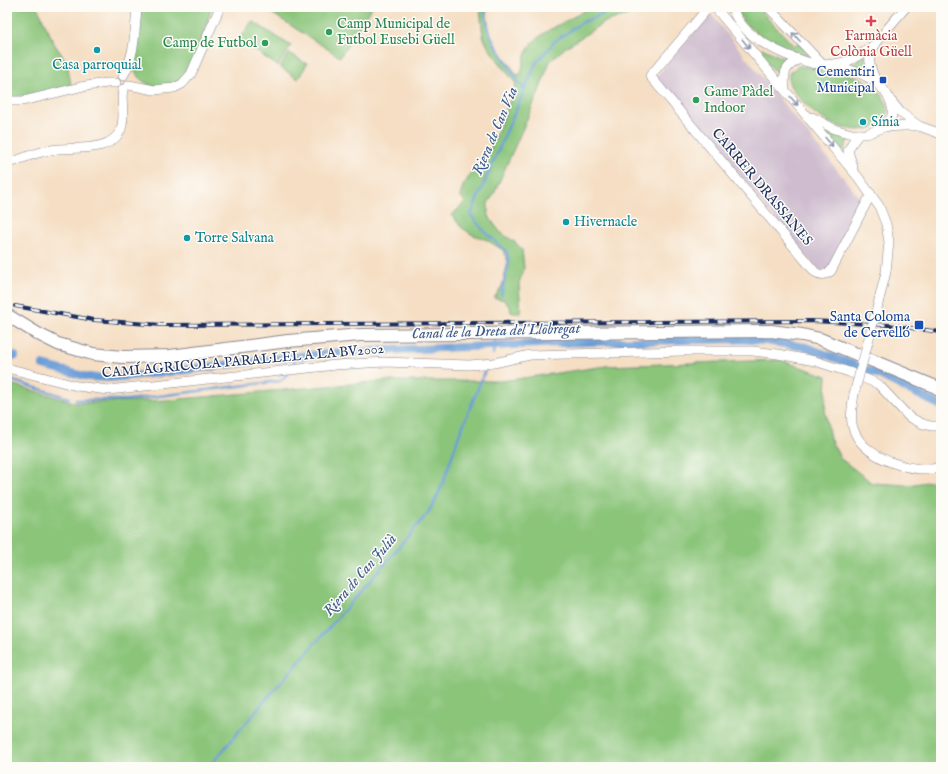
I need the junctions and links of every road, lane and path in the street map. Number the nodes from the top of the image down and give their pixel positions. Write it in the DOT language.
graph roads {
  1 [pos="137,7"];
  2 [pos="220,7"];
  3 [pos="768,7"];
  4 [pos="906,7"];
  5 [pos="732,8"];
  6 [pos="714,9"];
  7 [pos="876,44"];
  8 [pos="799,59"];
  9 [pos="823,65"];
  10 [pos="123,83"];
  11 [pos="879,85"];
  12 [pos="784,90"];
  13 [pos="889,99"];
  14 [pos="7,101"];
  15 [pos="804,112"];
  16 [pos="919,126"];
  17 [pos="884,127"];
  18 [pos="859,134"];
  19 [pos="941,134"];
  20 [pos="7,164"];
  21 [pos="857,176"];
  22 [pos="872,194"];
  23 [pos="7,315"];
  24 [pos="7,368"];
  25 [pos="939,389"];
  26 [pos="941,426"];
  27 [pos="941,467"];
  1 -- 10 [label="street"];
  2 -- 10 [label="street"];
  9 -- 3 [label="street, one-way"];
  4 -- 7 [label="street"];
  5 -- 6 [label="street"];
  5 -- 8 [label="street"];
  6 -- 12 [label="street, one-way"];
  6 -- 22 [label="street, CARRER DRASSANES"];
  7 -- 9 [label="street"];
  7 -- 11 [label="street"];
  8 -- 9 [label="street"];
  8 -- 12 [label="street"];
  9 -- 11 [label="street"];
  10 -- 14 [label="street"];
  10 -- 20 [label="street"];
  11 -- 13 [label="street"];
  12 -- 15 [label="street, one-way"];
  13 -- 16 [label="street"];
  13 -- 17 [label="street"];
  15 -- 18 [label="street"];
  15 -- 21 [label="street, one-way"];
  16 -- 17 [label="street"];
  16 -- 19 [label="street"];
  17 -- 18 [label="street"];
  18 -- 21 [label="street"];
  21 -- 22 [label="street"];
  22 -- 27 [label="street, bridge"];
  23 -- 25 [label="main road"];
  24 -- 26 [label="street, CAMÍ AGRICOLA PARAL·LEL A LA BV2002"];
}
